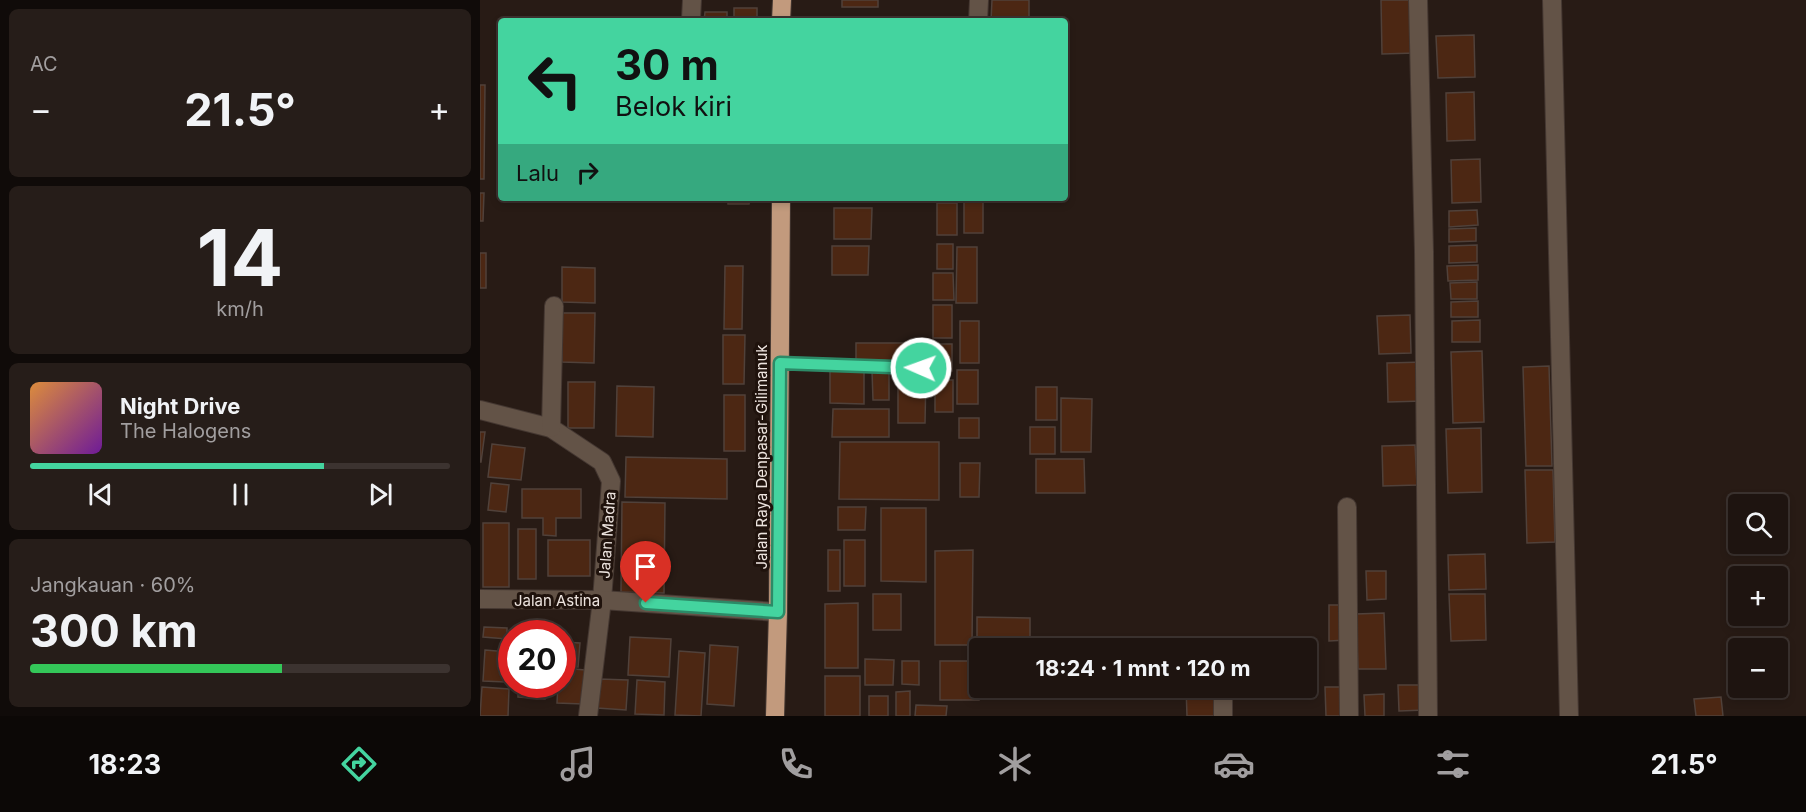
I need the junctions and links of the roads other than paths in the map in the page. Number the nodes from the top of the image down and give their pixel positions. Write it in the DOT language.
graph roads {
  1 [pos="692,0"];
  2 [pos="782,0"];
  3 [pos="979,0"];
  4 [pos="1419,0"];
  5 [pos="1552,0"];
  6 [pos="691,18"];
  7 [pos="782,18"];
  8 [pos="978,18"];
  9 [pos="781,201"];
  10 [pos="554,306"];
  11 [pos="780,363"];
  12 [pos="921,368"];
  13 [pos="480,410"];
  14 [pos="551,428"];
  15 [pos="1347,507"];
  16 [pos="480,599"];
  17 [pos="602,600"];
  18 [pos="778,612"];
  19 [pos="1223,698"];
  20 [pos="588,716"];
  21 [pos="775,716"];
  22 [pos="1223,716"];
  23 [pos="1348,716"];
  24 [pos="1428,716"];
  25 [pos="1569,716"];
  1 -- 6 [label="street"];
  2 -- 7 [label="highway"];
  3 -- 8 [label="street"];
  4 -- 24 [label="street"];
  5 -- 25 [label="street"];
  9 -- 11 [label="highway, Jalan Raya Denpasar-Gilimanuk"];
  10 -- 14 [label="street"];
  11 -- 12 [label="lane"];
  11 -- 18 [label="highway, Jalan Raya Denpasar-Gilimanuk"];
  13 -- 14 [label="street, Jalan Madra"];
  14 -- 17 [label="street, Jalan Madra"];
  15 -- 23 [label="street"];
  16 -- 17 [label="street, Jalan Astina"];
  17 -- 18 [label="street, Jalan Astina"];
  17 -- 20 [label="street, Jalan Madra"];
  18 -- 21 [label="highway, Jalan Raya Denpasar-Gilimanuk"];
  19 -- 22 [label="street"];
}
